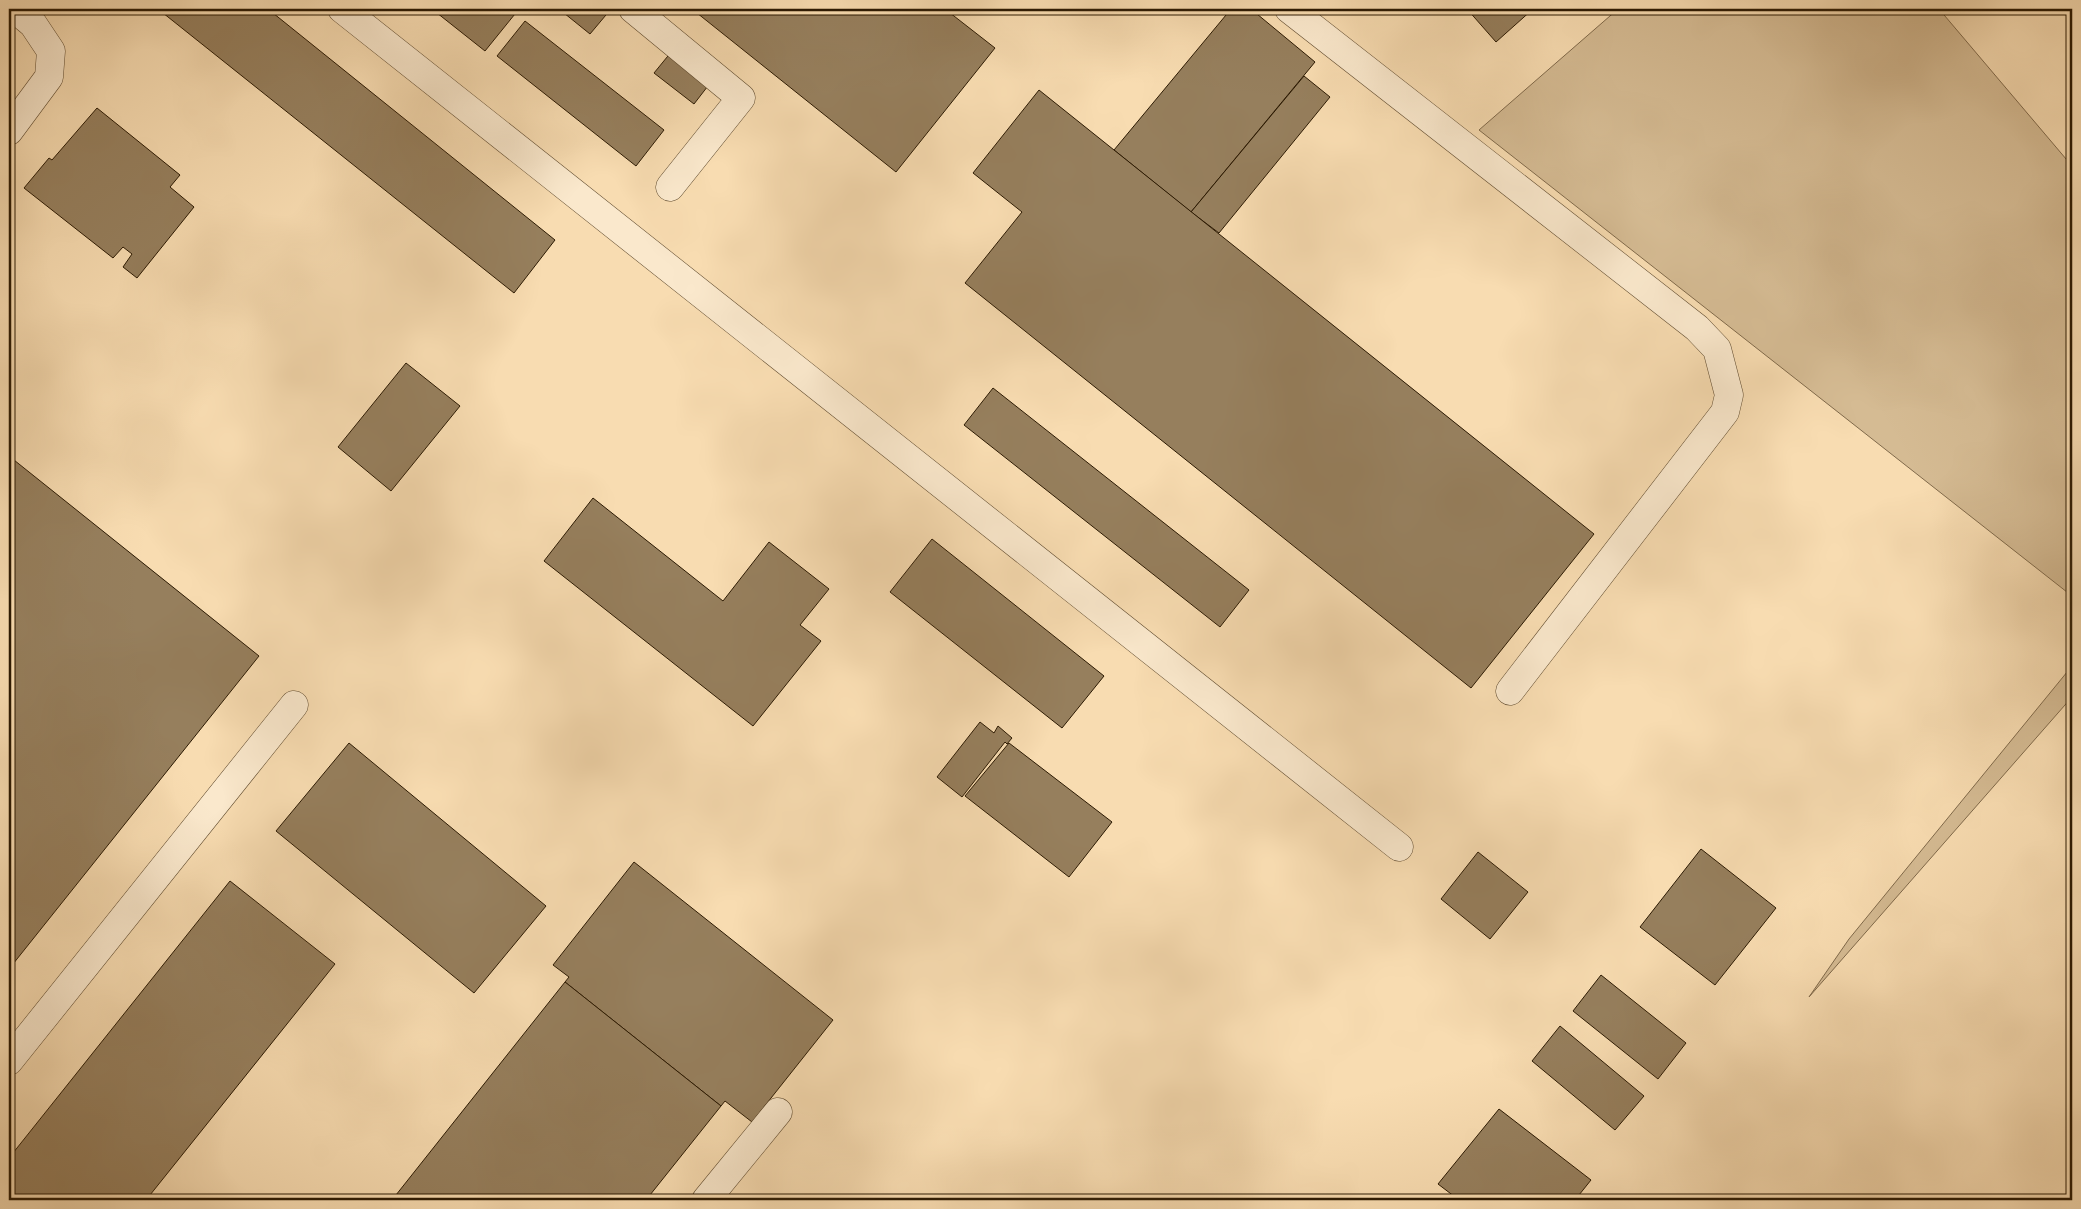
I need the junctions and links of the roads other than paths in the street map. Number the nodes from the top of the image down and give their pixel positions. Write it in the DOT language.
graph roads {
  1 [pos="15,9"];
  2 [pos="342,9"];
  3 [pos="633,9"];
  4 [pos="1289,9"];
  5 [pos="9,131"];
  6 [pos="670,187"];
  7 [pos="1510,691"];
  8 [pos="294,705"];
  9 [pos="1399,847"];
  10 [pos="9,1061"];
  11 [pos="778,1112"];
  12 [pos="706,1200"];
  1 -- 5 [label="lane"];
  2 -- 9 [label="lane"];
  3 -- 6 [label="lane"];
  4 -- 7 [label="lane"];
  8 -- 10 [label="lane"];
  11 -- 12 [label="lane"];
}
